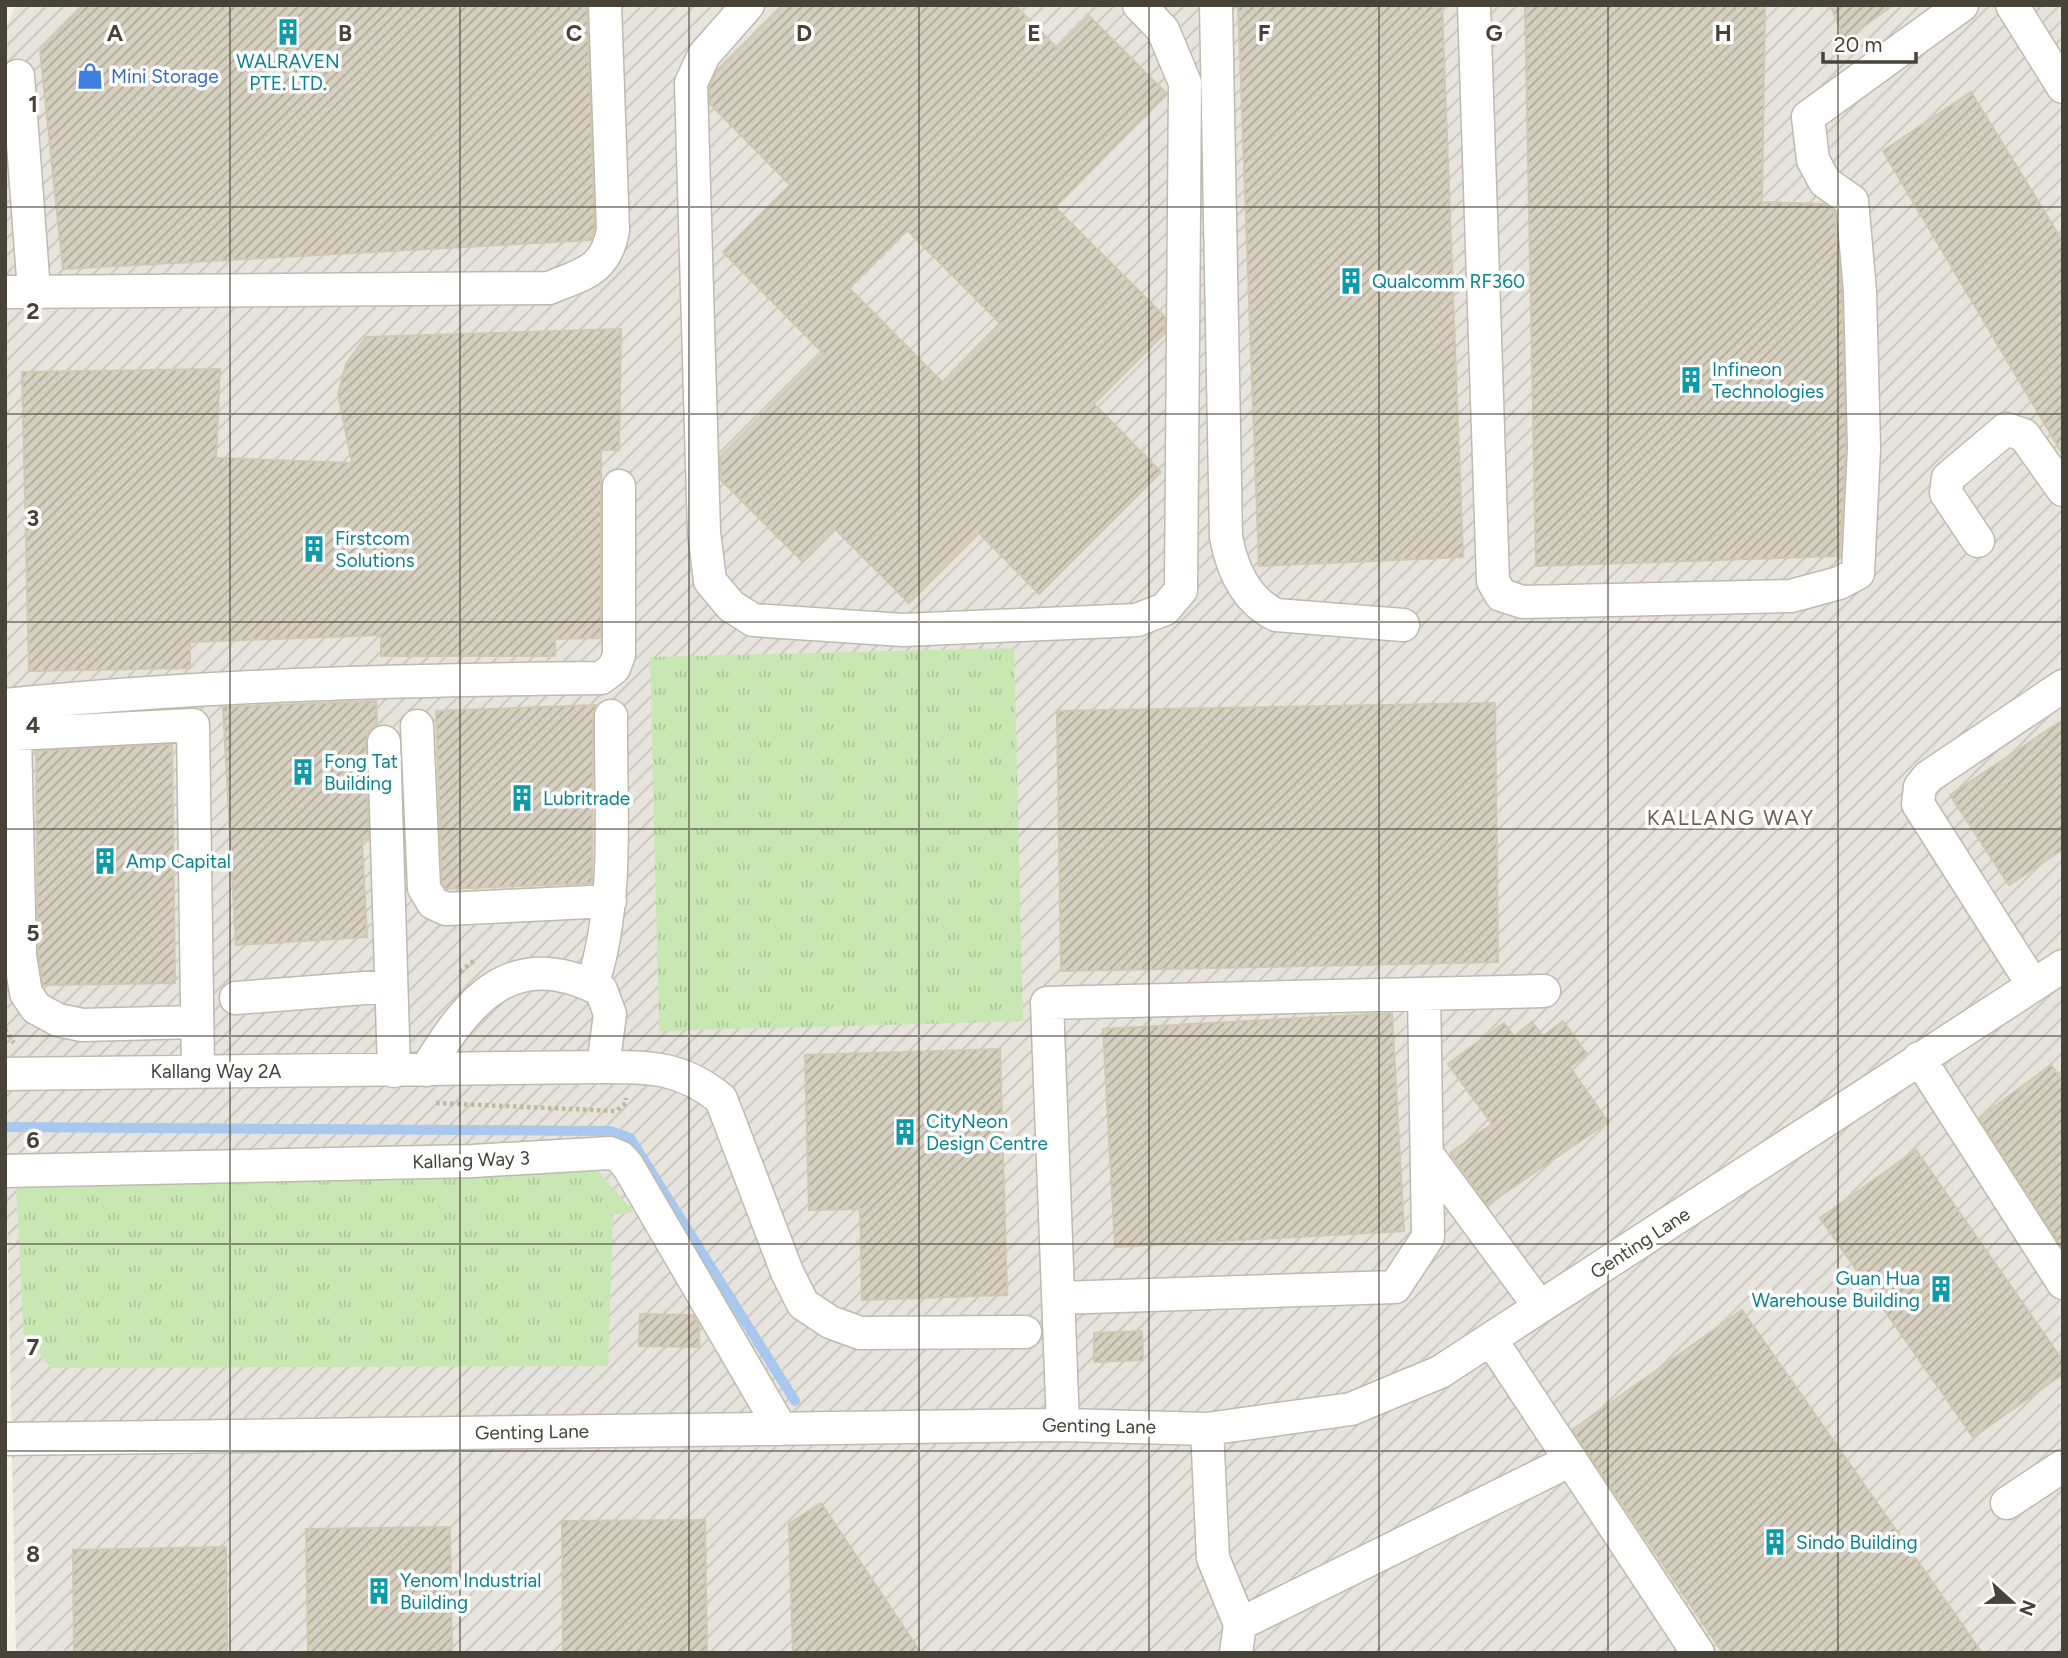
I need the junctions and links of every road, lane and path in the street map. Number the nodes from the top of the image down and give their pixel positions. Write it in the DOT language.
graph roads {
  1 [pos="605,5"];
  2 [pos="748,5"];
  3 [pos="1139,5"];
  4 [pos="1216,5"];
  5 [pos="1474,5"];
  6 [pos="1962,5"];
  7 [pos="2012,5"];
  8 [pos="18,76"];
  9 [pos="2063,87"];
  10 [pos="20,292"];
  11 [pos="619,486"];
  12 [pos="2063,490"];
  13 [pos="1978,541"];
  14 [pos="1403,625"];
  15 [pos="2063,686"];
  16 [pos="5,705"];
  17 [pos="611,716"];
  18 [pos="417,726"];
  19 [pos="384,742"];
  20 [pos="610,901"];
  21 [pos="2053,978"];
  22 [pos="391,986"];
  23 [pos="592,986"];
  24 [pos="1544,991"];
  25 [pos="1424,994"];
  26 [pos="236,998"];
  27 [pos="196,1022"];
  28 [pos="1919,1058"];
  29 [pos="603,1067"];
  30 [pos="198,1070"];
  31 [pos="426,1070"];
  32 [pos="394,1071"];
  33 [pos="5,1074"];
  34 [pos="1427,1154"];
  35 [pos="5,1171"];
  36 [pos="2063,1283"];
  37 [pos="1058,1298"];
  38 [pos="1540,1307"];
  39 [pos="1024,1332"];
  40 [pos="1492,1341"];
  41 [pos="1063,1424"];
  42 [pos="781,1429"];
  43 [pos="1207,1429"];
  44 [pos="5,1439"];
  45 [pos="1571,1460"];
  46 [pos="2063,1466"];
  47 [pos="2007,1503"];
  48 [pos="1238,1638"];
  49 [pos="1698,1653"];
  1 -- 10 [label="street"];
  2 -- 3 [label="street"];
  4 -- 14 [label="street"];
  5 -- 6 [label="street"];
  7 -- 9 [label="street"];
  8 -- 10 [label="street"];
  11 -- 16 [label="street"];
  12 -- 13 [label="street"];
  15 -- 21 [label="street"];
  17 -- 20 [label="street"];
  18 -- 20 [label="street"];
  19 -- 22 [label="street"];
  20 -- 23 [label="street"];
  21 -- 28 [label="street, Genting Lane"];
  22 -- 26 [label="street"];
  22 -- 32 [label="street"];
  23 -- 29 [label="street"];
  23 -- 31 [label="street"];
  24 -- 25 [label="street"];
  25 -- 34 [label="street"];
  25 -- 37 [label="street"];
  27 -- 27 [label="street"];
  27 -- 30 [label="street"];
  28 -- 36 [label="street"];
  28 -- 38 [label="street, Genting Lane"];
  29 -- 31 [label="street, Kallang Way 2A"];
  29 -- 39 [label="street, Kallang Way 2A"];
  30 -- 32 [label="street, Kallang Way 2A"];
  30 -- 33 [label="street, Kallang Way 2A"];
  31 -- 32 [label="street, Kallang Way 2A"];
  34 -- 37 [label="street"];
  34 -- 38 [label="street"];
  35 -- 42 [label="street, Kallang Way 3"];
  37 -- 41 [label="street"];
  38 -- 40 [label="street, Genting Lane"];
  40 -- 43 [label="street, Genting Lane"];
  40 -- 45 [label="street"];
  41 -- 42 [label="street, Genting Lane"];
  41 -- 43 [label="street, Genting Lane"];
  42 -- 44 [label="street, Genting Lane"];
  43 -- 48 [label="street"];
  45 -- 48 [label="street"];
  45 -- 49 [label="street"];
  46 -- 47 [label="street"];
}
